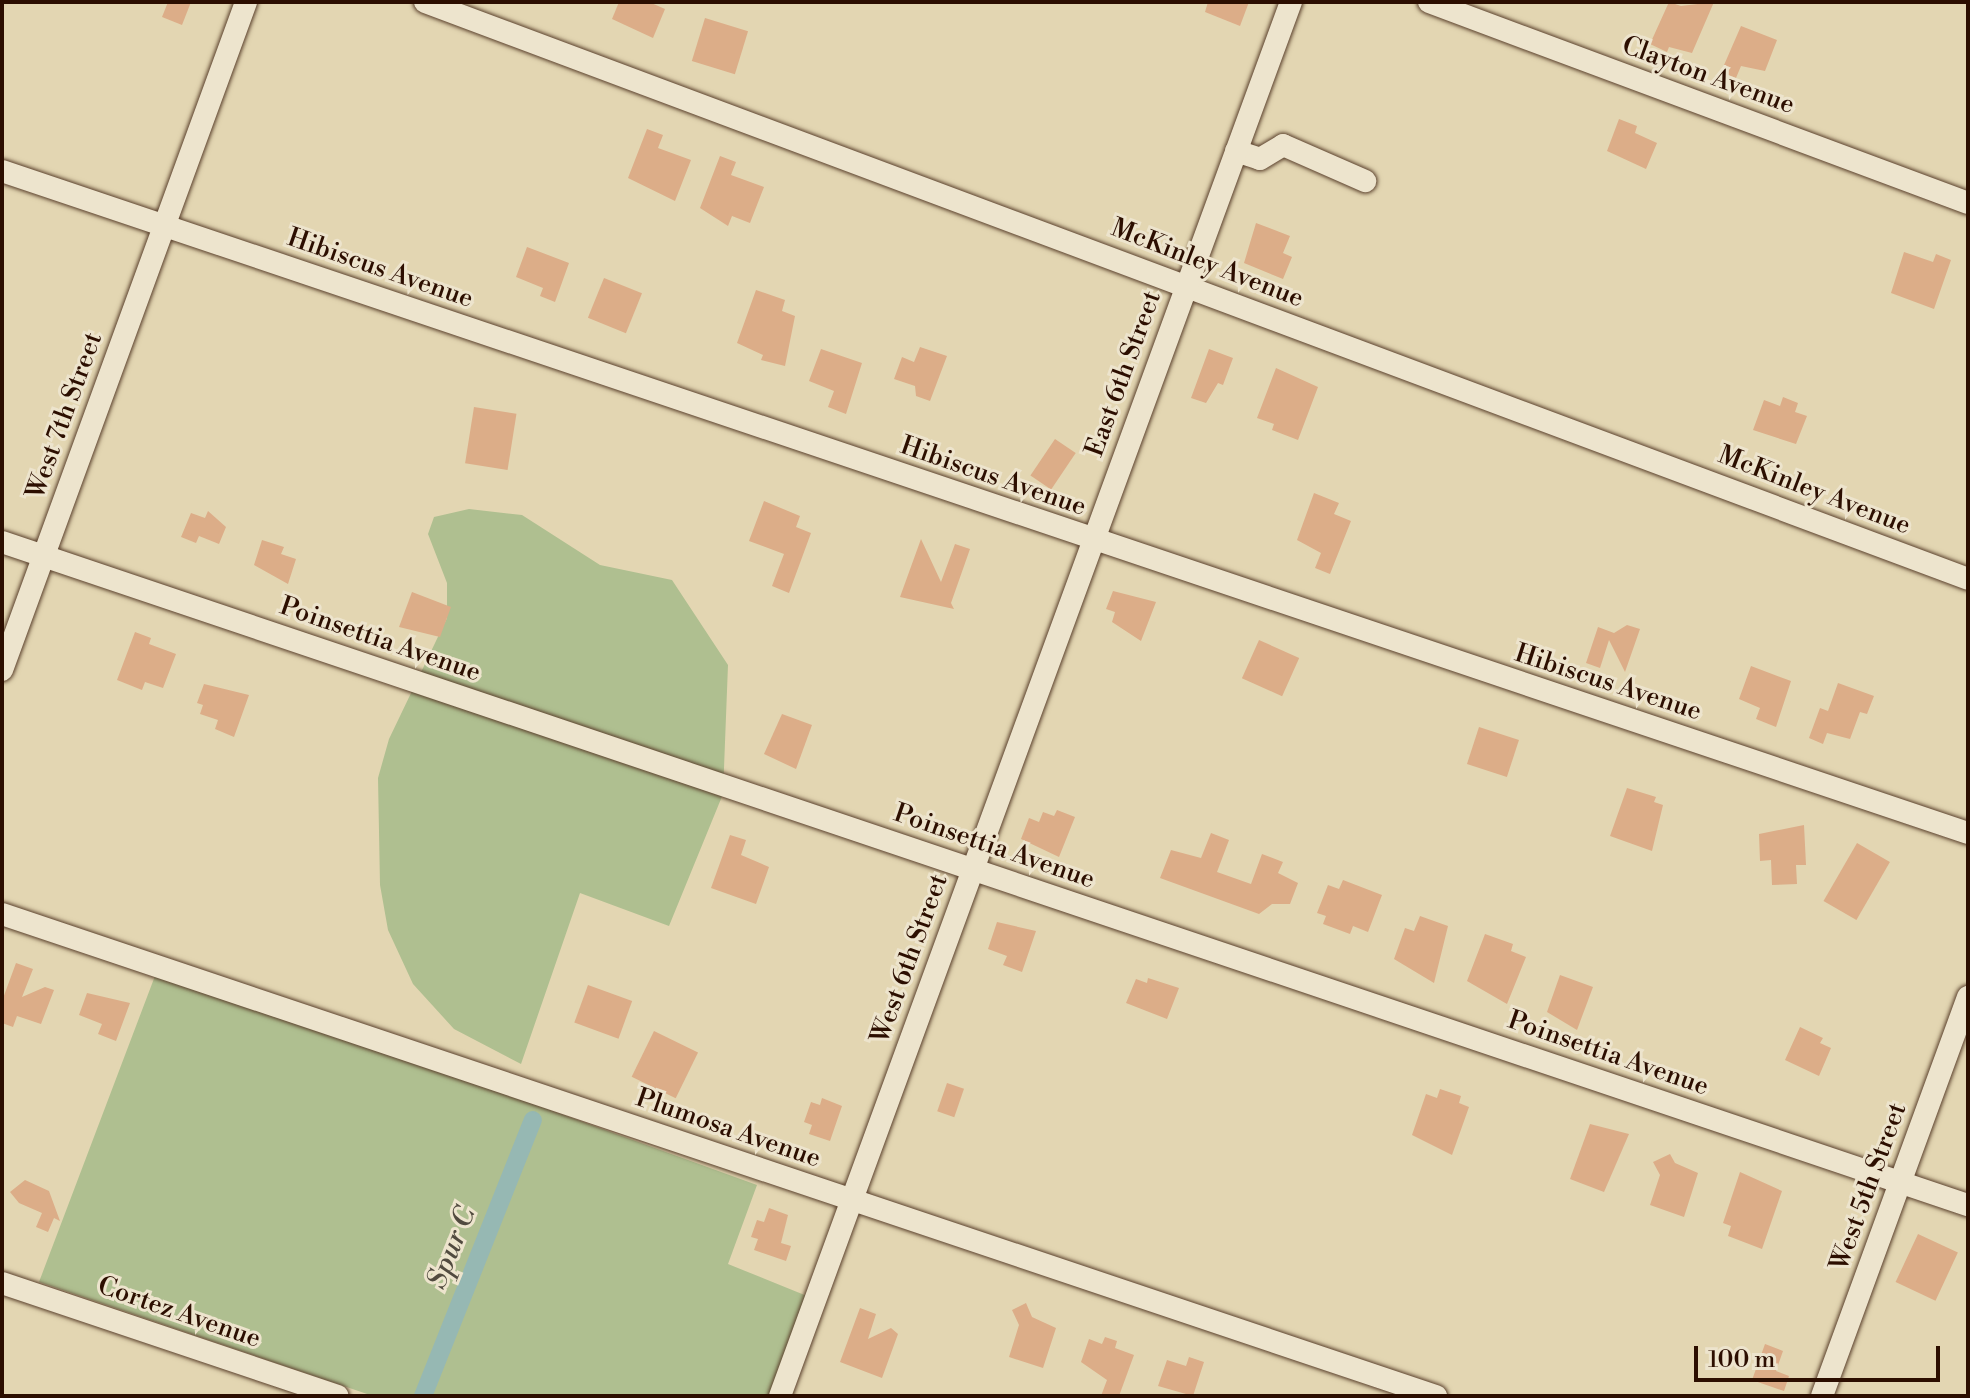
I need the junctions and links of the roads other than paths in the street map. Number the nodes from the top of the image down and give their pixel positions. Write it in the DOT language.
graph roads {
  1 [pos="246,2"];
  2 [pos="425,2"];
  3 [pos="1291,2"];
  4 [pos="1429,2"];
  5 [pos="1236,151"];
  6 [pos="2,171"];
  7 [pos="1365,181"];
  8 [pos="1968,203"];
  9 [pos="165,226"];
  10 [pos="1186,286"];
  11 [pos="1092,540"];
  12 [pos="2,542"];
  13 [pos="44,556"];
  14 [pos="1968,579"];
  15 [pos="2,670"];
  16 [pos="1968,833"];
  17 [pos="972,870"];
  18 [pos="2,914"];
  19 [pos="1968,997"];
  20 [pos="1900,1182"];
  21 [pos="852,1199"];
  22 [pos="1968,1205"];
  23 [pos="2,1283"];
  24 [pos="337,1396"];
  25 [pos="780,1396"];
  26 [pos="1436,1396"];
  27 [pos="1822,1396"];
  1 -- 9 [label="street, West 7th Street"];
  2 -- 10 [label="street, McKinley Avenue"];
  3 -- 5 [label="street, East 6th Street"];
  4 -- 8 [label="street, Clayton Avenue"];
  5 -- 7 [label="street"];
  5 -- 10 [label="street, East 6th Street"];
  6 -- 9 [label="street, Hibiscus Avenue"];
  9 -- 11 [label="street, Hibiscus Avenue"];
  9 -- 13 [label="street, West 7th Street"];
  10 -- 11 [label="street, East 6th Street"];
  10 -- 14 [label="street, McKinley Avenue"];
  11 -- 16 [label="street, Hibiscus Avenue"];
  11 -- 17 [label="street, West 6th Street"];
  12 -- 13 [label="street, Poinsettia Avenue"];
  13 -- 15 [label="street, West 7th Street"];
  13 -- 17 [label="street, Poinsettia Avenue"];
  17 -- 20 [label="street, Poinsettia Avenue"];
  17 -- 21 [label="street, West 6th Street"];
  18 -- 21 [label="street, Plumosa Avenue"];
  19 -- 20 [label="street, West 5th Street"];
  20 -- 22 [label="street, Poinsettia Avenue"];
  20 -- 27 [label="street, West 5th Street"];
  21 -- 25 [label="street, West 6th Street"];
  21 -- 26 [label="street, Plumosa Avenue"];
  23 -- 24 [label="street, Cortez Avenue"];
}
